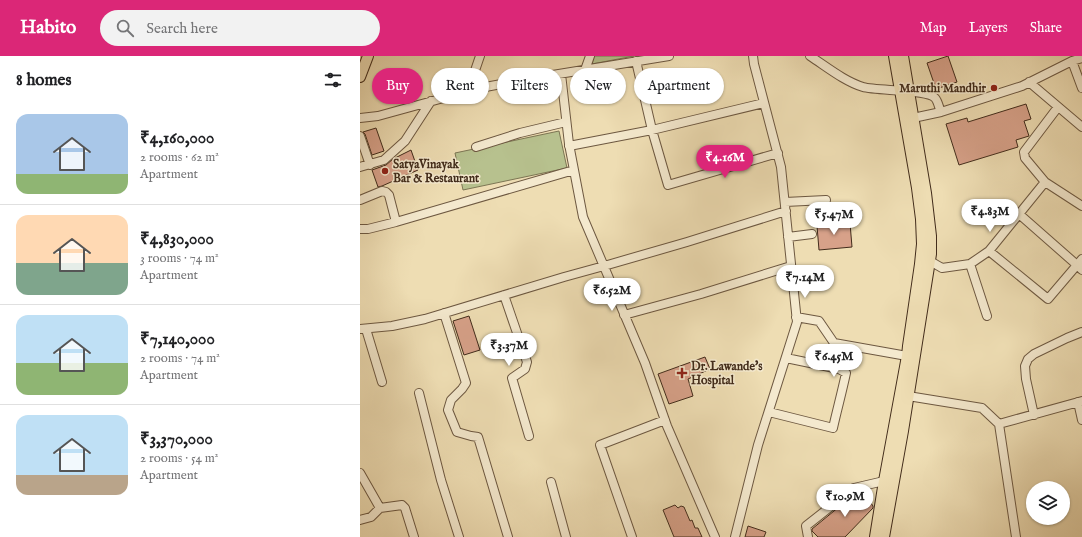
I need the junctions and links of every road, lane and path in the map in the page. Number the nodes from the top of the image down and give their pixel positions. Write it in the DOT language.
graph roads {
  1 [pos="480,56"];
  2 [pos="590,56"];
  3 [pos="669,56"];
  4 [pos="753,56"];
  5 [pos="810,56"];
  6 [pos="894,56"];
  7 [pos="903,56"];
  8 [pos="1082,58"];
  9 [pos="636,61"];
  10 [pos="1072,61"];
  11 [pos="364,62"];
  12 [pos="476,68"];
  13 [pos="586,68"];
  14 [pos="596,68"];
  15 [pos="360,77"];
  16 [pos="1029,82"];
  17 [pos="562,84"];
  18 [pos="1082,88"];
  19 [pos="904,91"];
  20 [pos="431,101"];
  21 [pos="764,103"];
  22 [pos="1058,107"];
  23 [pos="941,112"];
  24 [pos="360,118"];
  25 [pos="913,118"];
  26 [pos="566,122"];
  27 [pos="1082,127"];
  28 [pos="652,130"];
  29 [pos="360,136"];
  30 [pos="570,146"];
  31 [pos="476,147"];
  32 [pos="778,153"];
  33 [pos="370,165"];
  34 [pos="360,167"];
  35 [pos="574,170"];
  36 [pos="1045,182"];
  37 [pos="360,200"];
  38 [pos="826,200"];
  39 [pos="785,202"];
  40 [pos="1082,206"];
  41 [pos="786,211"];
  42 [pos="1019,214"];
  43 [pos="396,222"];
  44 [pos="360,229"];
  45 [pos="812,234"];
  46 [pos="788,237"];
  47 [pos="989,251"];
  48 [pos="930,261"];
  49 [pos="970,264"];
  50 [pos="1080,265"];
  51 [pos="604,266"];
  52 [pos="791,266"];
  53 [pos="504,295"];
  54 [pos="444,313"];
  55 [pos="624,315"];
  56 [pos="987,316"];
  57 [pos="796,317"];
  58 [pos="363,329"];
  59 [pos="1082,332"];
  60 [pos="907,356"];
  61 [pos="786,358"];
  62 [pos="382,382"];
  63 [pos="420,393"];
  64 [pos="908,396"];
  65 [pos="1080,402"];
  66 [pos="769,412"];
  67 [pos="1034,414"];
  68 [pos="665,420"];
  69 [pos="1082,420"];
  70 [pos="999,424"];
  71 [pos="528,436"];
  72 [pos="360,473"];
  73 [pos="884,481"];
  74 [pos="551,482"];
  75 [pos="380,508"];
  76 [pos="360,520"];
  77 [pos="414,537"];
  78 [pos="459,537"];
  79 [pos="508,537"];
  80 [pos="566,537"];
  81 [pos="632,537"];
  82 [pos="715,537"];
  83 [pos="735,537"];
  84 [pos="808,537"];
  85 [pos="875,537"];
  86 [pos="884,537"];
  87 [pos="1016,537"];
  1 -- 12 [label="street"];
  2 -- 13 [label="street"];
  3 -- 9 [label="street"];
  4 -- 21 [label="street"];
  5 -- 19 [label="street"];
  6 -- 19 [label="main road"];
  7 -- 19 [label="main road"];
  8 -- 10 [label="street"];
  9 -- 14 [label="street"];
  9 -- 28 [label="street"];
  10 -- 16 [label="street"];
  10 -- 18 [label="street"];
  11 -- 15 [label="main road"];
  16 -- 22 [label="street"];
  16 -- 23 [label="street"];
  17 -- 26 [label="street"];
  19 -- 23 [label="street"];
  19 -- 25 [label="main road"];
  19 -- 60 [label="main road"];
  20 -- 24 [label="street"];
  20 -- 33 [label="street"];
  21 -- 28 [label="street"];
  21 -- 32 [label="street"];
  22 -- 27 [label="street"];
  22 -- 36 [label="street"];
  23 -- 25 [label="street"];
  25 -- 48 [label="main road"];
  26 -- 30 [label="street"];
  26 -- 31 [label="street"];
  28 -- 30 [label="street"];
  28 -- 32 [label="street"];
  29 -- 33 [label="street"];
  30 -- 35 [label="street"];
  32 -- 39 [label="street"];
  33 -- 34 [label="street"];
  35 -- 43 [label="street"];
  35 -- 51 [label="street"];
  36 -- 40 [label="street"];
  36 -- 42 [label="street"];
  37 -- 43 [label="street"];
  38 -- 39 [label="street"];
  39 -- 41 [label="street"];
  41 -- 46 [label="street"];
  41 -- 51 [label="street"];
  42 -- 47 [label="street"];
  42 -- 50 [label="street"];
  43 -- 44 [label="street"];
  45 -- 46 [label="street"];
  46 -- 52 [label="street"];
  47 -- 49 [label="street"];
  47 -- 50 [label="street"];
  48 -- 49 [label="street"];
  48 -- 64 [label="main road"];
  49 -- 56 [label="street"];
  51 -- 53 [label="street"];
  51 -- 55 [label="street"];
  52 -- 55 [label="street"];
  52 -- 57 [label="street"];
  53 -- 54 [label="street"];
  53 -- 71 [label="street"];
  54 -- 58 [label="street"];
  54 -- 79 [label="street"];
  55 -- 68 [label="street"];
  57 -- 60 [label="street"];
  57 -- 61 [label="street"];
  58 -- 62 [label="street"];
  59 -- 67 [label="street"];
  60 -- 73 [label="main road"];
  61 -- 66 [label="street"];
  61 -- 66 [label="street"];
  63 -- 78 [label="street"];
  64 -- 70 [label="street"];
  64 -- 86 [label="main road"];
  65 -- 67 [label="street"];
  65 -- 69 [label="street"];
  66 -- 83 [label="street"];
  67 -- 70 [label="street"];
  68 -- 81 [label="street"];
  68 -- 82 [label="street"];
  70 -- 87 [label="street"];
  72 -- 75 [label="street"];
  73 -- 84 [label="street"];
  73 -- 85 [label="main road"];
  74 -- 80 [label="street"];
  75 -- 76 [label="street"];
  75 -- 77 [label="street"];
}
